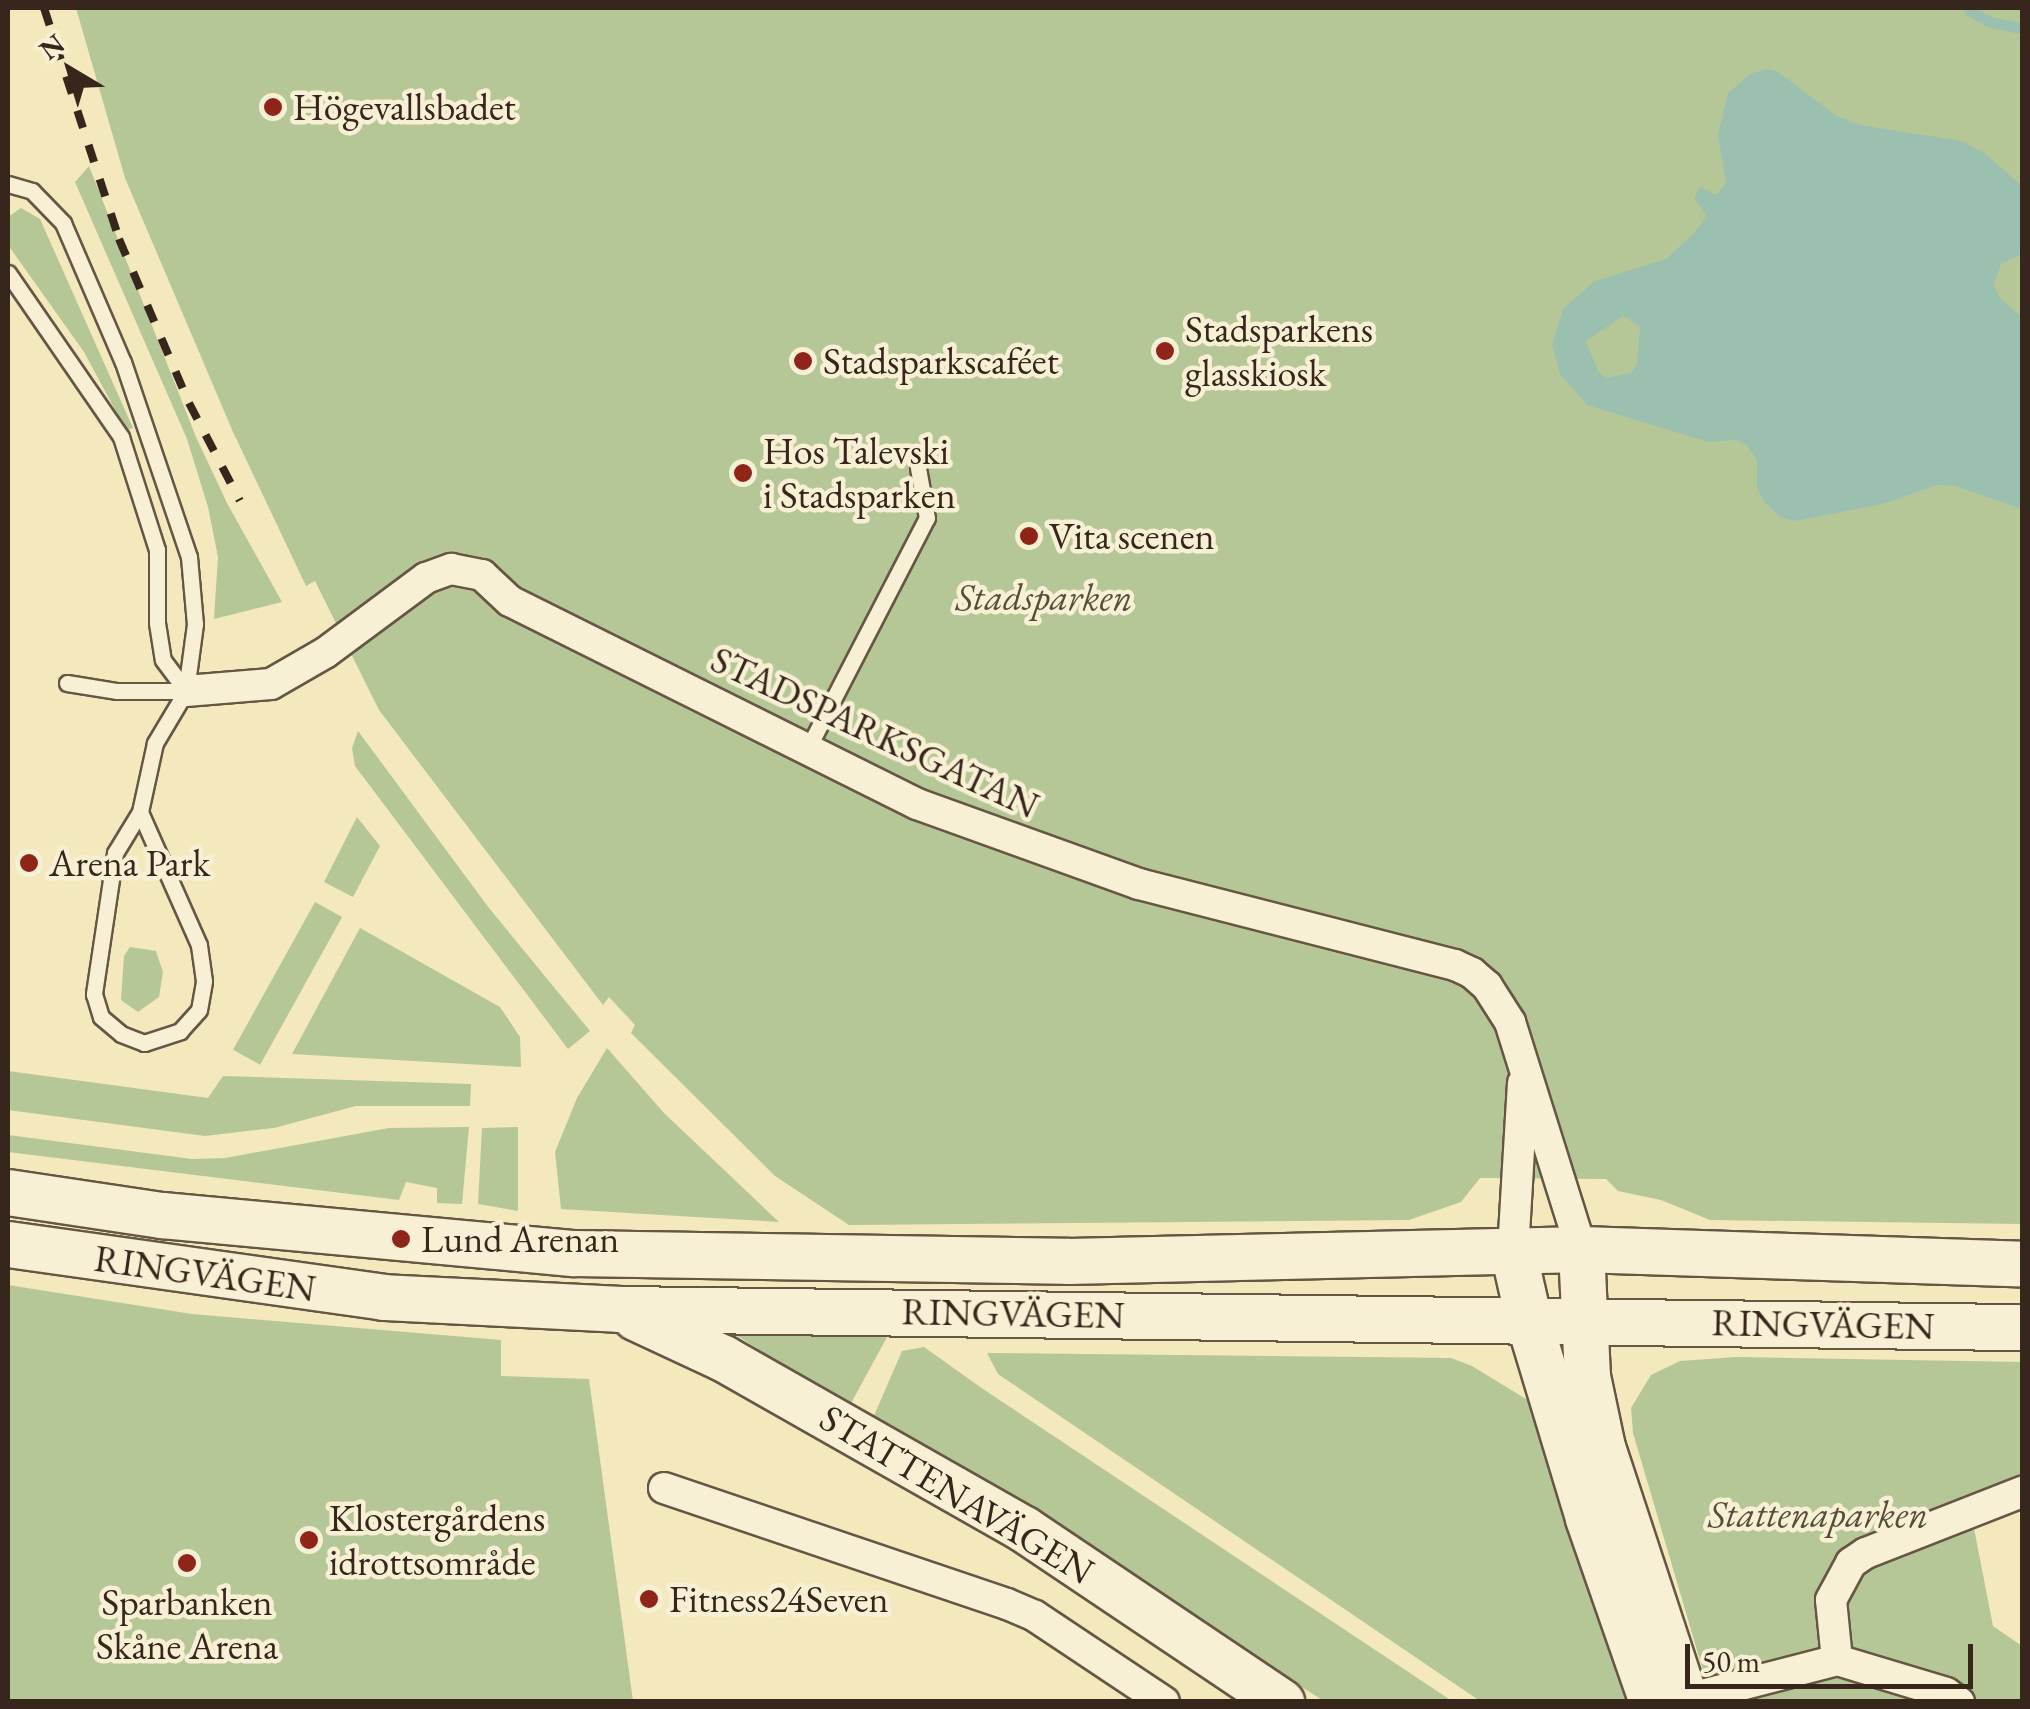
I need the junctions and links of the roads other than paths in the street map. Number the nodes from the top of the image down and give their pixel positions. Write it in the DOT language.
graph roads {
  1 [pos="8,184"];
  2 [pos="8,273"];
  3 [pos="918,468"];
  4 [pos="67,682"];
  5 [pos="186,691"];
  6 [pos="806,750"];
  7 [pos="140,812"];
  8 [pos="1524,1065"];
  9 [pos="8,1192"];
  10 [pos="8,1244"];
  11 [pos="1581,1248"];
  12 [pos="1513,1251"];
  13 [pos="2022,1264"];
  14 [pos="620,1310"];
  15 [pos="1529,1322"];
  16 [pos="1583,1322"];
  17 [pos="2022,1327"];
  18 [pos="664,1488"];
  19 [pos="2022,1492"];
  20 [pos="1836,1660"];
  21 [pos="1674,1700"];
  22 [pos="1164,1702"];
  23 [pos="1281,1702"];
  24 [pos="1959,1702"];
  1 -- 5 [label="lane"];
  2 -- 5 [label="lane"];
  3 -- 6 [label="lane"];
  4 -- 5 [label="lane"];
  5 -- 6 [label="street, STADSPARKSGATAN"];
  5 -- 7 [label="lane"];
  6 -- 8 [label="street, STADSPARKSGATAN"];
  7 -- 7 [label="lane"];
  8 -- 11 [label="street, STADSPARKSGATAN"];
  8 -- 12 [label="street, STADSPARKSGATAN"];
  9 -- 12 [label="main road, RINGVÄGEN"];
  10 -- 14 [label="main road, RINGVÄGEN"];
  11 -- 12 [label="main road, RINGVÄGEN"];
  11 -- 13 [label="main road, RINGVÄGEN"];
  11 -- 16 [label="main road"];
  12 -- 15 [label="main road"];
  14 -- 15 [label="main road, RINGVÄGEN"];
  14 -- 23 [label="main road, STATTENAVÄGEN"];
  15 -- 16 [label="main road, RINGVÄGEN"];
  15 -- 21 [label="main road"];
  16 -- 17 [label="main road, RINGVÄGEN"];
  16 -- 21 [label="main road"];
  18 -- 22 [label="street"];
  19 -- 20 [label="street"];
  20 -- 21 [label="street"];
  20 -- 24 [label="street"];
}
